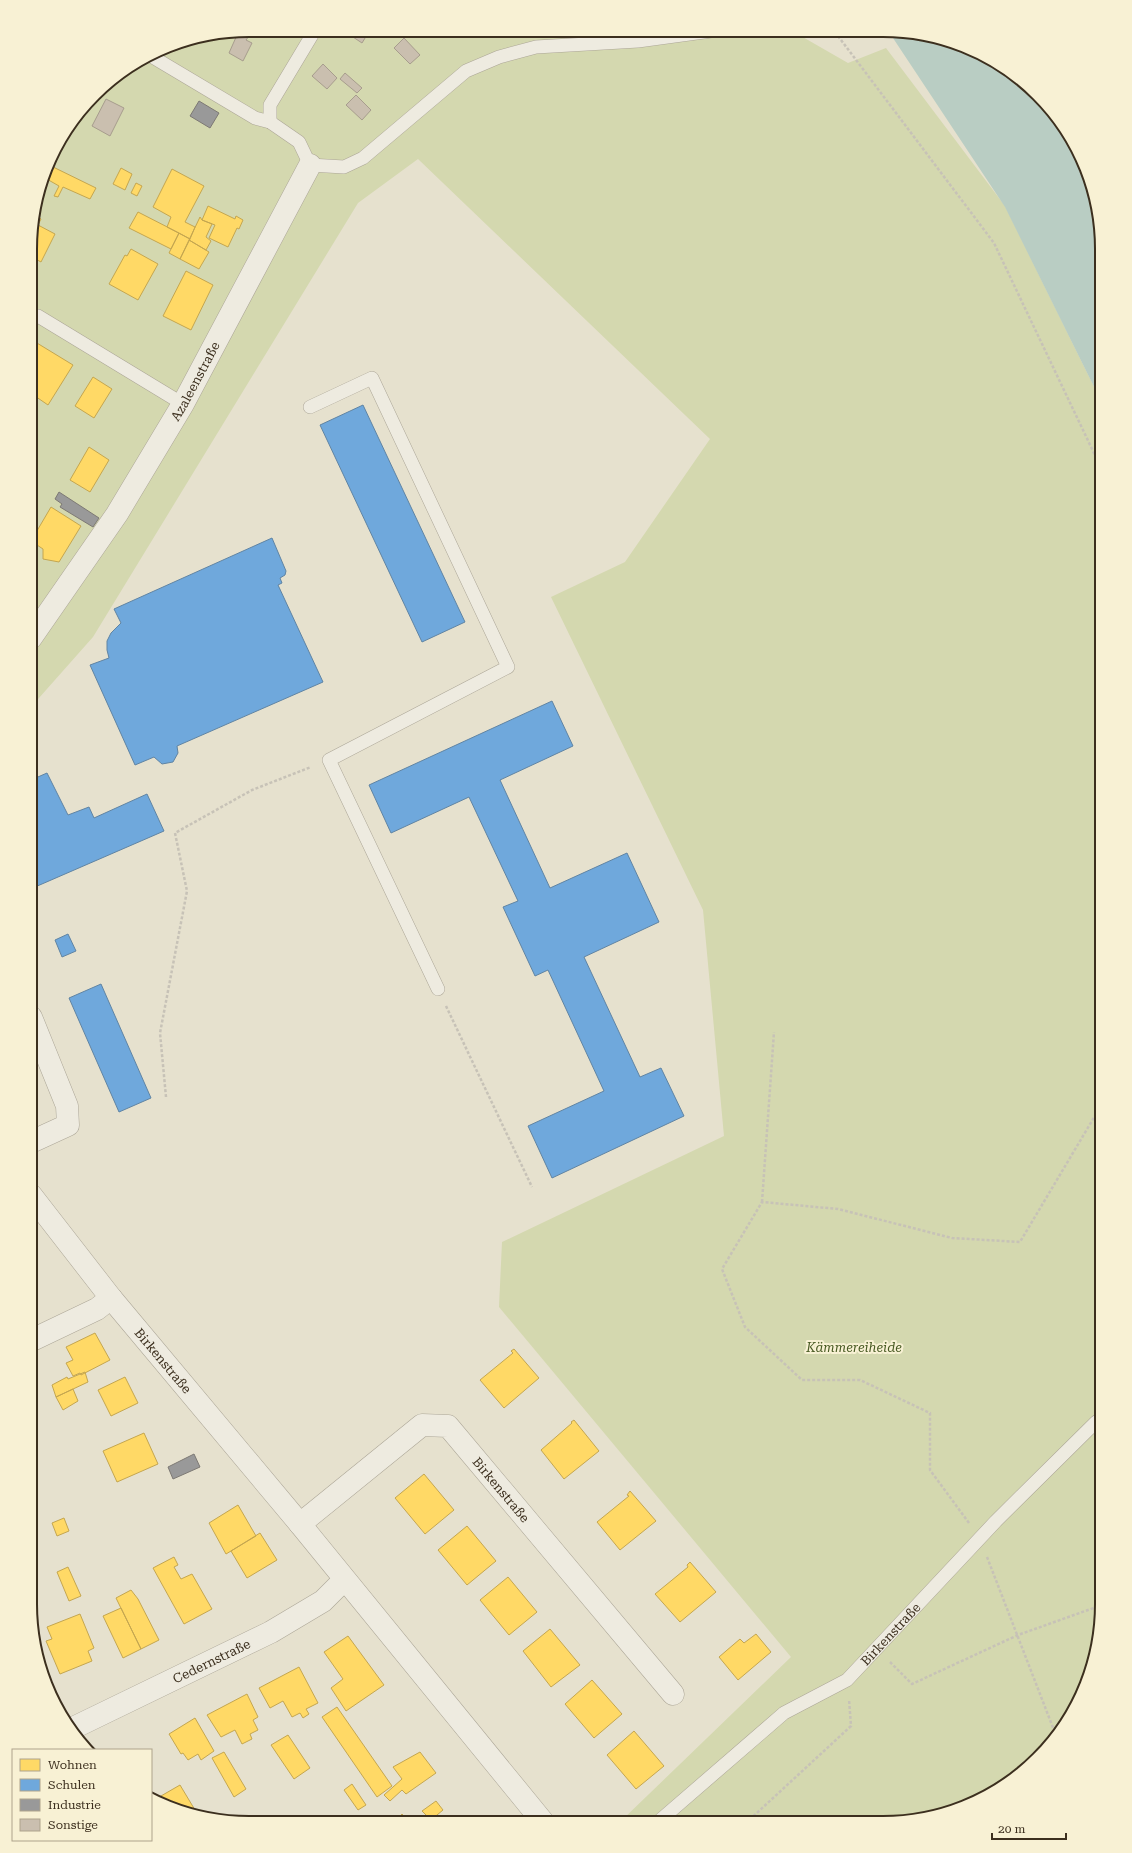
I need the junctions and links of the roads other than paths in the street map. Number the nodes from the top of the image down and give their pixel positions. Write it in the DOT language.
graph roads {
  1 [pos="311,37"];
  2 [pos="667,37"];
  3 [pos="156,59"];
  4 [pos="270,122"];
  5 [pos="310,166"];
  6 [pos="38,316"];
  7 [pos="183,404"];
  8 [pos="310,407"];
  9 [pos="37,629"];
  10 [pos="438,989"];
  11 [pos="37,1032"];
  12 [pos="37,1139"];
  13 [pos="37,1204"];
  14 [pos="112,1298"];
  15 [pos="37,1338"];
  16 [pos="1095,1423"];
  17 [pos="300,1524"];
  18 [pos="344,1580"];
  19 [pos="673,1694"];
  20 [pos="76,1726"];
  21 [pos="538,1816"];
  22 [pos="665,1816"];
  1 -- 4 [label="lane"];
  2 -- 5 [label="lane"];
  3 -- 4 [label="lane"];
  4 -- 5 [label="lane"];
  5 -- 7 [label="street, Azaleenstraße"];
  6 -- 7 [label="lane"];
  7 -- 9 [label="street, Azaleenstraße"];
  8 -- 10 [label="lane"];
  11 -- 12 [label="street"];
  13 -- 14 [label="street, Birkenstraße"];
  14 -- 15 [label="street"];
  14 -- 17 [label="street, Birkenstraße"];
  16 -- 22 [label="lane, Birkenstraße"];
  17 -- 18 [label="street, Birkenstraße"];
  17 -- 19 [label="street, Birkenstraße"];
  18 -- 20 [label="street, Cedernstraße"];
  18 -- 21 [label="street, Birkenstraße"];
}
